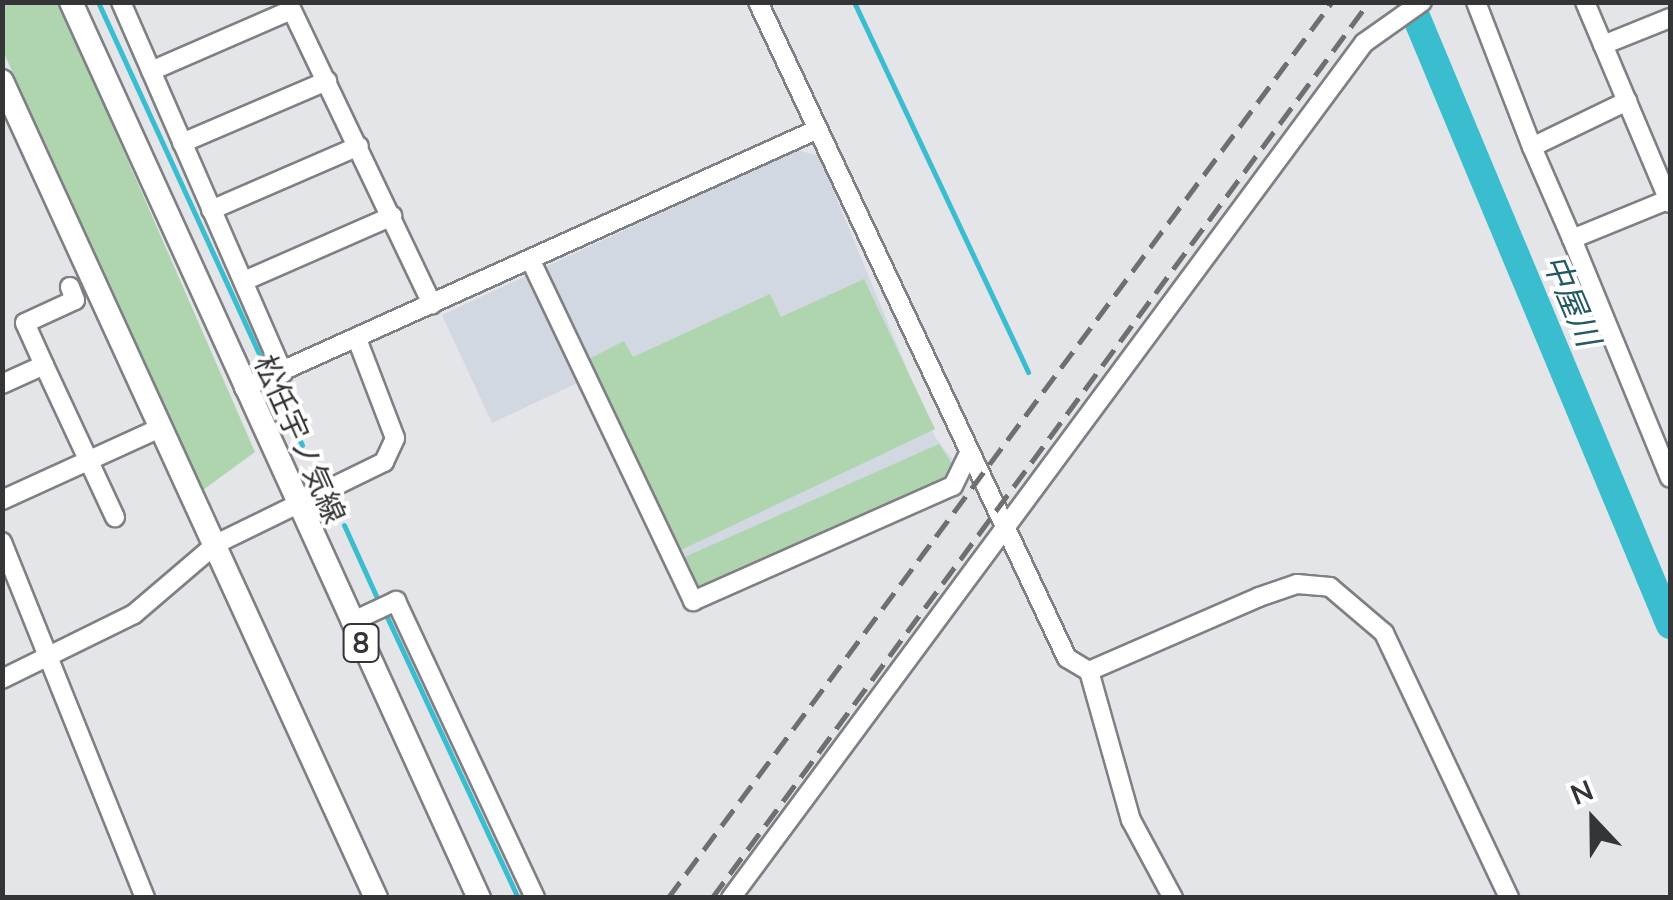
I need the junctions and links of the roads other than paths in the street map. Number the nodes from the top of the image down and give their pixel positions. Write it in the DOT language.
graph roads {
  1 [pos="71,2"];
  2 [pos="121,2"];
  3 [pos="758,2"];
  4 [pos="1476,2"];
  5 [pos="1586,2"];
  6 [pos="290,6"];
  7 [pos="1416,7"];
  8 [pos="1670,18"];
  9 [pos="1604,45"];
  10 [pos="151,71"];
  11 [pos="2,81"];
  12 [pos="326,81"];
  13 [pos="1627,101"];
  14 [pos="816,130"];
  15 [pos="182,143"];
  16 [pos="359,146"];
  17 [pos="1532,147"];
  18 [pos="1670,201"];
  19 [pos="212,210"];
  20 [pos="392,216"];
  21 [pos="1572,239"];
  22 [pos="531,261"];
  23 [pos="244,281"];
  24 [pos="70,287"];
  25 [pos="432,304"];
  26 [pos="357,339"];
  27 [pos="44,365"];
  28 [pos="283,373"];
  29 [pos="2,384"];
  30 [pos="244,388"];
  31 [pos="162,427"];
  32 [pos="969,453"];
  33 [pos="91,459"];
  34 [pos="1670,478"];
  35 [pos="2,500"];
  36 [pos="296,500"];
  37 [pos="114,517"];
  38 [pos="1005,527"];
  39 [pos="2,542"];
  40 [pos="216,544"];
  41 [pos="351,622"];
  42 [pos="52,656"];
  43 [pos="1089,671"];
  44 [pos="2,679"];
  45 [pos="145,898"];
  46 [pos="376,898"];
  47 [pos="479,898"];
  48 [pos="535,898"];
  49 [pos="731,898"];
  50 [pos="1174,898"];
  51 [pos="1509,898"];
  1 -- 30 [label="main road, 松任宇ノ気線 / 8"];
  2 -- 10 [label="street"];
  3 -- 14 [label="street"];
  4 -- 17 [label="street"];
  5 -- 9 [label="street"];
  6 -- 10 [label="street"];
  6 -- 12 [label="street"];
  7 -- 38 [label="street"];
  8 -- 9 [label="street"];
  9 -- 13 [label="street"];
  10 -- 15 [label="street"];
  11 -- 31 [label="main road"];
  12 -- 15 [label="street"];
  12 -- 16 [label="street"];
  13 -- 17 [label="street"];
  13 -- 18 [label="street"];
  14 -- 22 [label="street"];
  14 -- 32 [label="street"];
  15 -- 19 [label="street"];
  16 -- 19 [label="street"];
  16 -- 20 [label="street"];
  17 -- 21 [label="street"];
  18 -- 21 [label="street"];
  19 -- 23 [label="street"];
  20 -- 23 [label="street"];
  20 -- 25 [label="street"];
  21 -- 34 [label="street"];
  22 -- 25 [label="street"];
  22 -- 32 [label="street"];
  23 -- 28 [label="street"];
  24 -- 27 [label="street"];
  25 -- 26 [label="street"];
  26 -- 28 [label="street"];
  26 -- 36 [label="street"];
  27 -- 29 [label="street"];
  27 -- 33 [label="street"];
  28 -- 30 [label="street"];
  30 -- 36 [label="main road, 松任宇ノ気線 / 8"];
  31 -- 33 [label="street"];
  31 -- 40 [label="main road"];
  32 -- 38 [label="street"];
  33 -- 35 [label="street"];
  33 -- 37 [label="street"];
  36 -- 40 [label="street"];
  36 -- 41 [label="main road, 松任宇ノ気線 / 8"];
  38 -- 43 [label="street"];
  38 -- 49 [label="street"];
  39 -- 42 [label="street"];
  40 -- 42 [label="street"];
  40 -- 46 [label="main road"];
  41 -- 47 [label="main road, 松任宇ノ気線 / 8"];
  41 -- 48 [label="street"];
  42 -- 44 [label="street"];
  42 -- 45 [label="street"];
  43 -- 50 [label="street"];
  43 -- 51 [label="street"];
}
